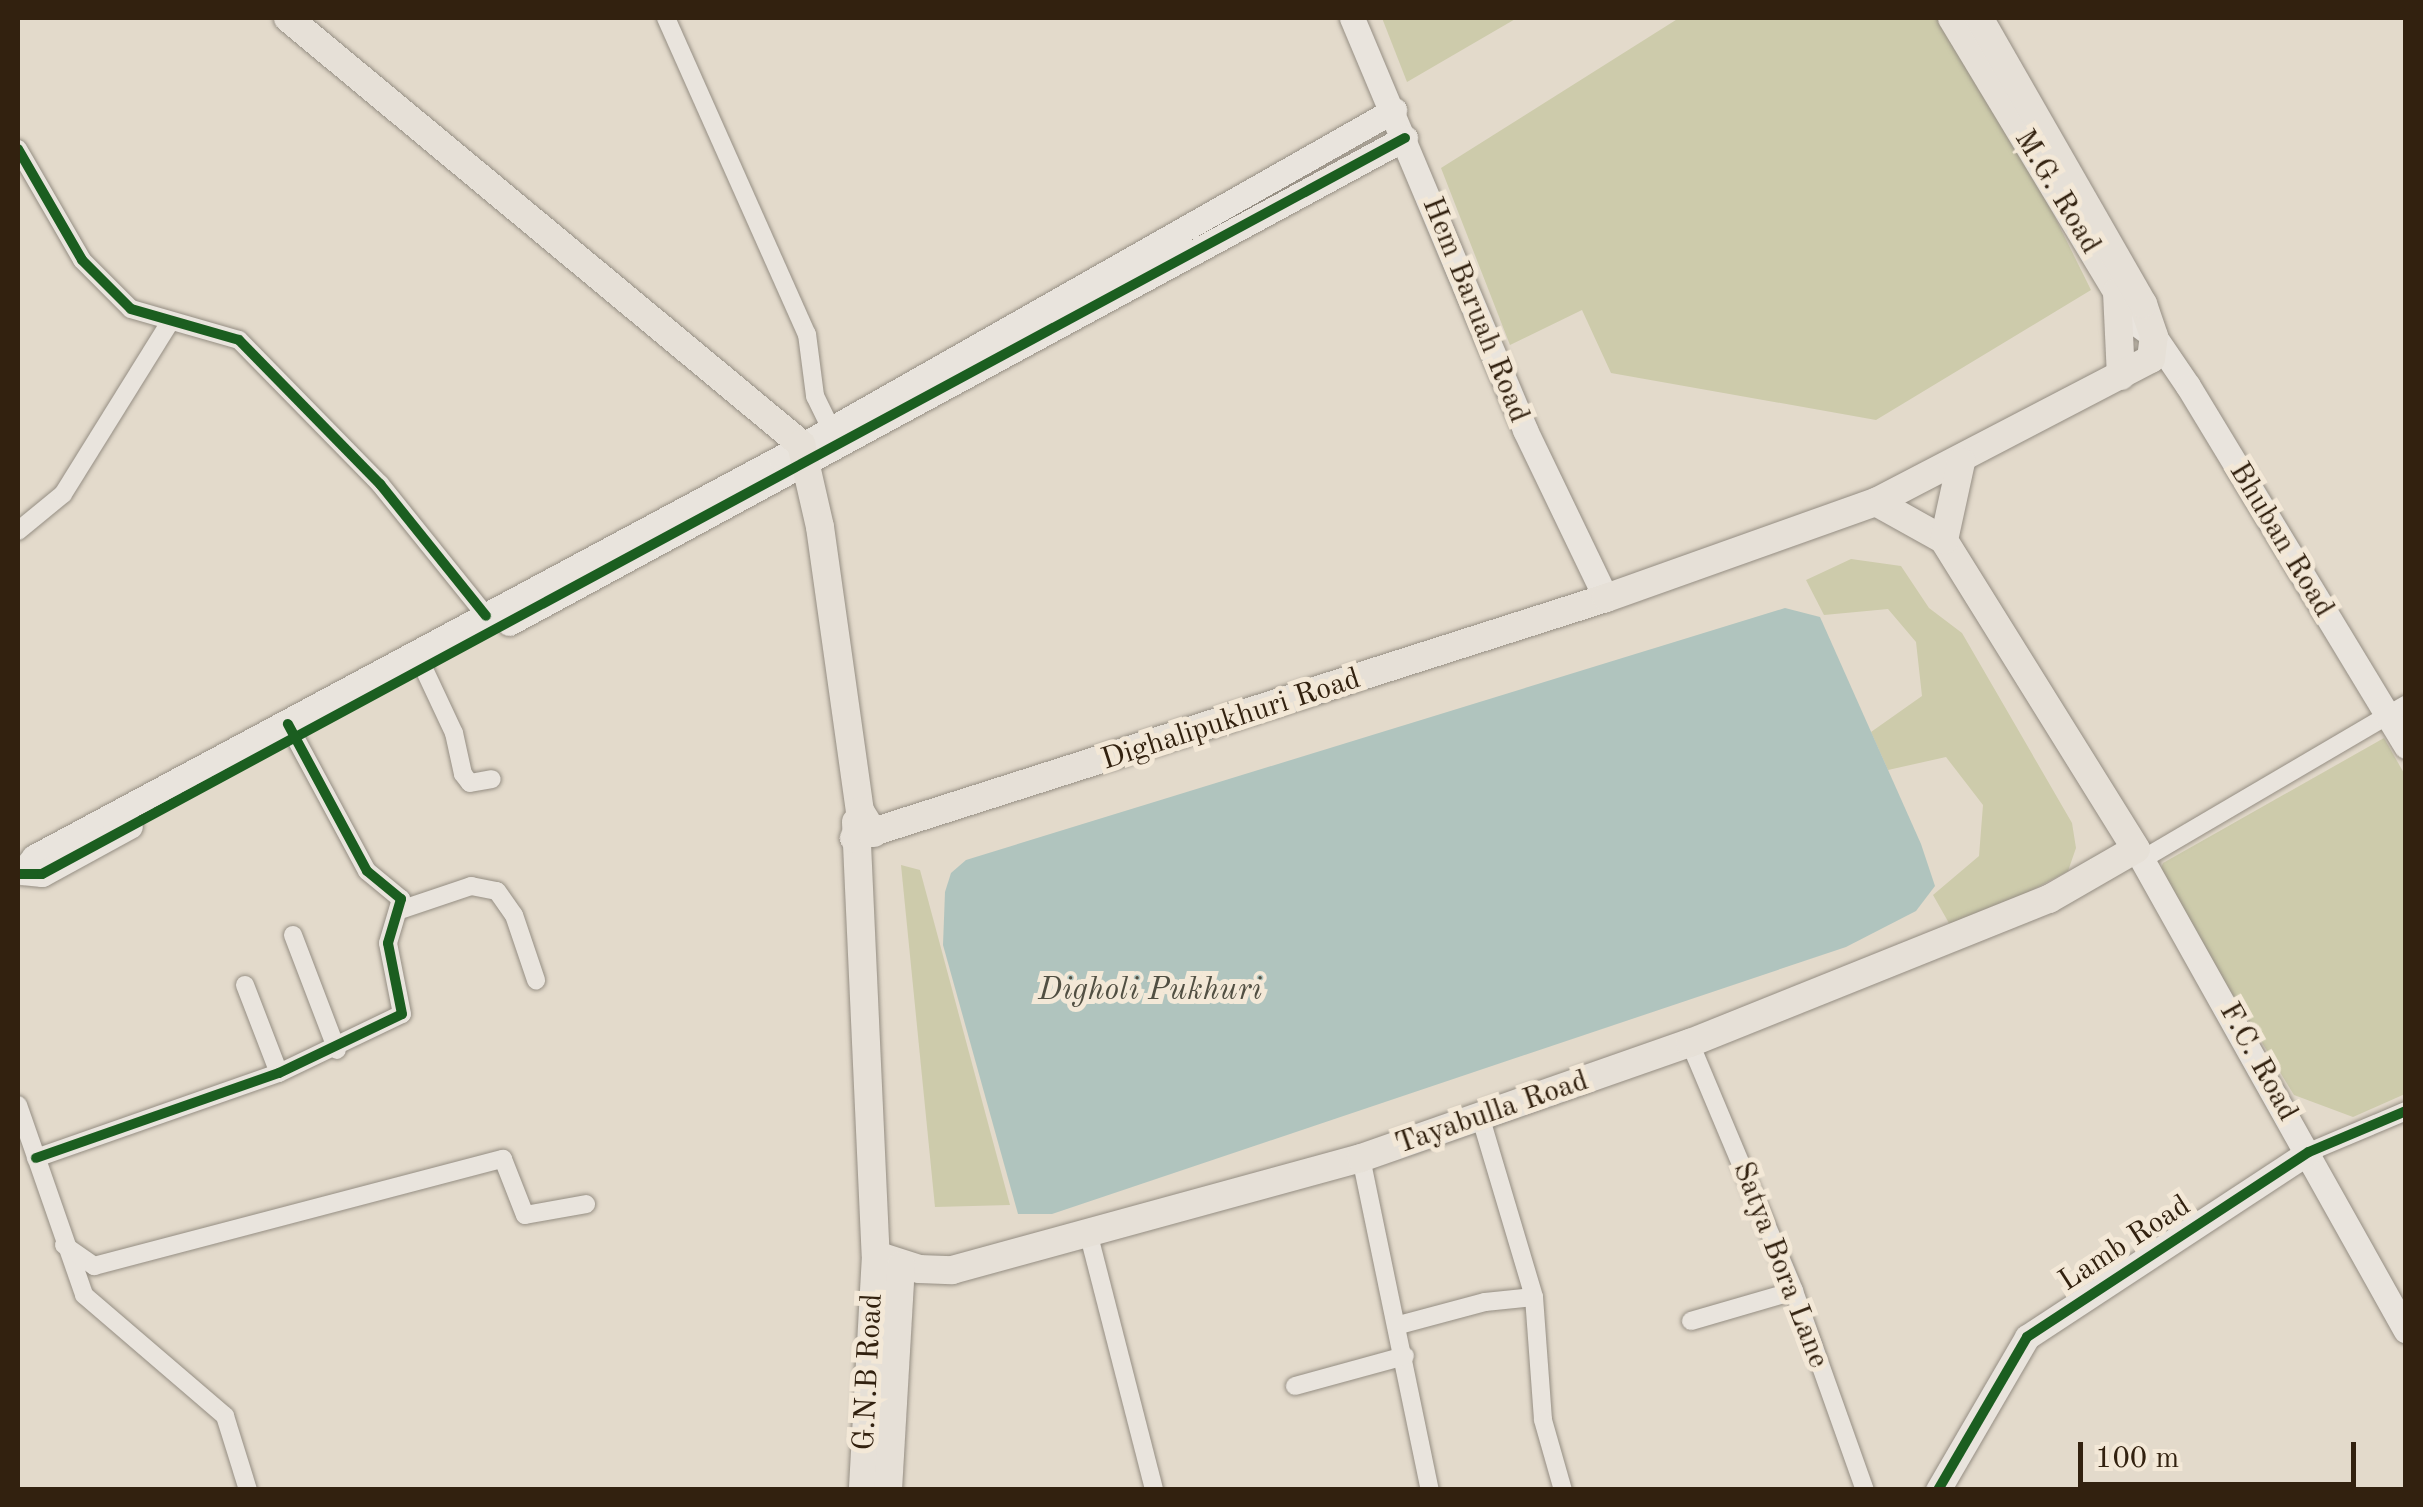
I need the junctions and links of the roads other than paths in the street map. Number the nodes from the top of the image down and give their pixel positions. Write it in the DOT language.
graph roads {
  1 [pos="288,18"];
  2 [pos="666,18"];
  3 [pos="1352,18"];
  4 [pos="1952,18"];
  5 [pos="1979,18"];
  6 [pos="1394,110"];
  7 [pos="1405,138"];
  8 [pos="18,149"];
  9 [pos="2122,314"];
  10 [pos="170,322"];
  11 [pos="2154,336"];
  12 [pos="2121,376"];
  13 [pos="830,427"];
  14 [pos="804,454"];
  15 [pos="1961,462"];
  16 [pos="1876,502"];
  17 [pos="18,530"];
  18 [pos="1944,540"];
  19 [pos="1606,598"];
  20 [pos="486,616"];
  21 [pos="424,668"];
  22 [pos="2396,710"];
  23 [pos="291,731"];
  24 [pos="2406,746"];
  25 [pos="492,779"];
  26 [pos="863,827"];
  27 [pos="2140,854"];
  28 [pos="19,869"];
  29 [pos="403,909"];
  30 [pos="293,935"];
  31 [pos="536,980"];
  32 [pos="245,985"];
  33 [pos="1690,1043"];
  34 [pos="337,1050"];
  35 [pos="279,1073"];
  36 [pos="18,1105"];
  37 [pos="2406,1112"];
  38 [pos="1481,1118"];
  39 [pos="2309,1152"];
  40 [pos="36,1158"];
  41 [pos="1361,1158"];
  42 [pos="586,1204"];
  43 [pos="1089,1236"];
  44 [pos="64,1245"];
  45 [pos="889,1260"];
  46 [pos="1794,1291"];
  47 [pos="1534,1297"];
  48 [pos="1690,1320"];
  49 [pos="1399,1325"];
  50 [pos="2406,1331"];
  51 [pos="1404,1356"];
  52 [pos="1295,1386"];
  53 [pos="248,1490"];
  54 [pos="862,1490"];
  55 [pos="888,1490"];
  56 [pos="1154,1490"];
  57 [pos="1430,1490"];
  58 [pos="1563,1490"];
  59 [pos="1864,1490"];
  60 [pos="1938,1490"];
  1 -- 14 [label="main road"];
  2 -- 13 [label="street"];
  3 -- 6 [label="street, Hem Baruah Road"];
  4 -- 9 [label="main road, M.G. Road"];
  5 -- 11 [label="main road"];
  6 -- 7 [label="street, Hem Baruah Road"];
  6 -- 13 [label="street"];
  7 -- 14 [label="street"];
  7 -- 19 [label="street, Hem Baruah Road"];
  8 -- 10 [label="street"];
  9 -- 11 [label="street"];
  9 -- 12 [label="main road, M.G. Road"];
  10 -- 17 [label="street"];
  10 -- 20 [label="street"];
  11 -- 12 [label="main road, Dighalipukhuri Road"];
  11 -- 22 [label="street, Bhuban Road"];
  12 -- 15 [label="main road, Dighalipukhuri Road"];
  13 -- 14 [label="street"];
  14 -- 20 [label="street"];
  14 -- 21 [label="street"];
  14 -- 26 [label="main road"];
  15 -- 16 [label="main road, Dighalipukhuri Road"];
  15 -- 18 [label="main road"];
  16 -- 18 [label="main road"];
  16 -- 19 [label="main road, Dighalipukhuri Road"];
  18 -- 27 [label="main road"];
  19 -- 26 [label="main road, Dighalipukhuri Road"];
  20 -- 23 [label="street"];
  21 -- 23 [label="street"];
  21 -- 25 [label="street"];
  22 -- 24 [label="street, Bhuban Road"];
  22 -- 27 [label="street"];
  23 -- 28 [label="street"];
  23 -- 29 [label="street"];
  26 -- 45 [label="main road"];
  27 -- 33 [label="main road, Tayabulla Road"];
  27 -- 39 [label="street, F.C. Road"];
  29 -- 31 [label="street"];
  29 -- 34 [label="street"];
  30 -- 34 [label="street"];
  32 -- 35 [label="street"];
  33 -- 38 [label="main road, Tayabulla Road"];
  33 -- 46 [label="street, Satya Bora Lane"];
  34 -- 35 [label="street"];
  35 -- 40 [label="street"];
  36 -- 40 [label="street"];
  37 -- 39 [label="street, Lamb Road"];
  38 -- 41 [label="main road, Tayabulla Road"];
  38 -- 47 [label="street"];
  39 -- 50 [label="street, F.C. Road"];
  39 -- 60 [label="street, Lamb Road"];
  40 -- 44 [label="street"];
  41 -- 43 [label="main road, Tayabulla Road"];
  41 -- 49 [label="street"];
  42 -- 44 [label="street"];
  43 -- 45 [label="main road, Tayabulla Road"];
  43 -- 56 [label="street"];
  44 -- 53 [label="street"];
  45 -- 54 [label="main road, G.N.B Road"];
  45 -- 55 [label="main road, G.N.B Road"];
  46 -- 48 [label="street"];
  46 -- 59 [label="street, Satya Bora Lane"];
  47 -- 49 [label="street"];
  47 -- 58 [label="street"];
  49 -- 51 [label="street"];
  51 -- 52 [label="street"];
  51 -- 57 [label="street"];
}
